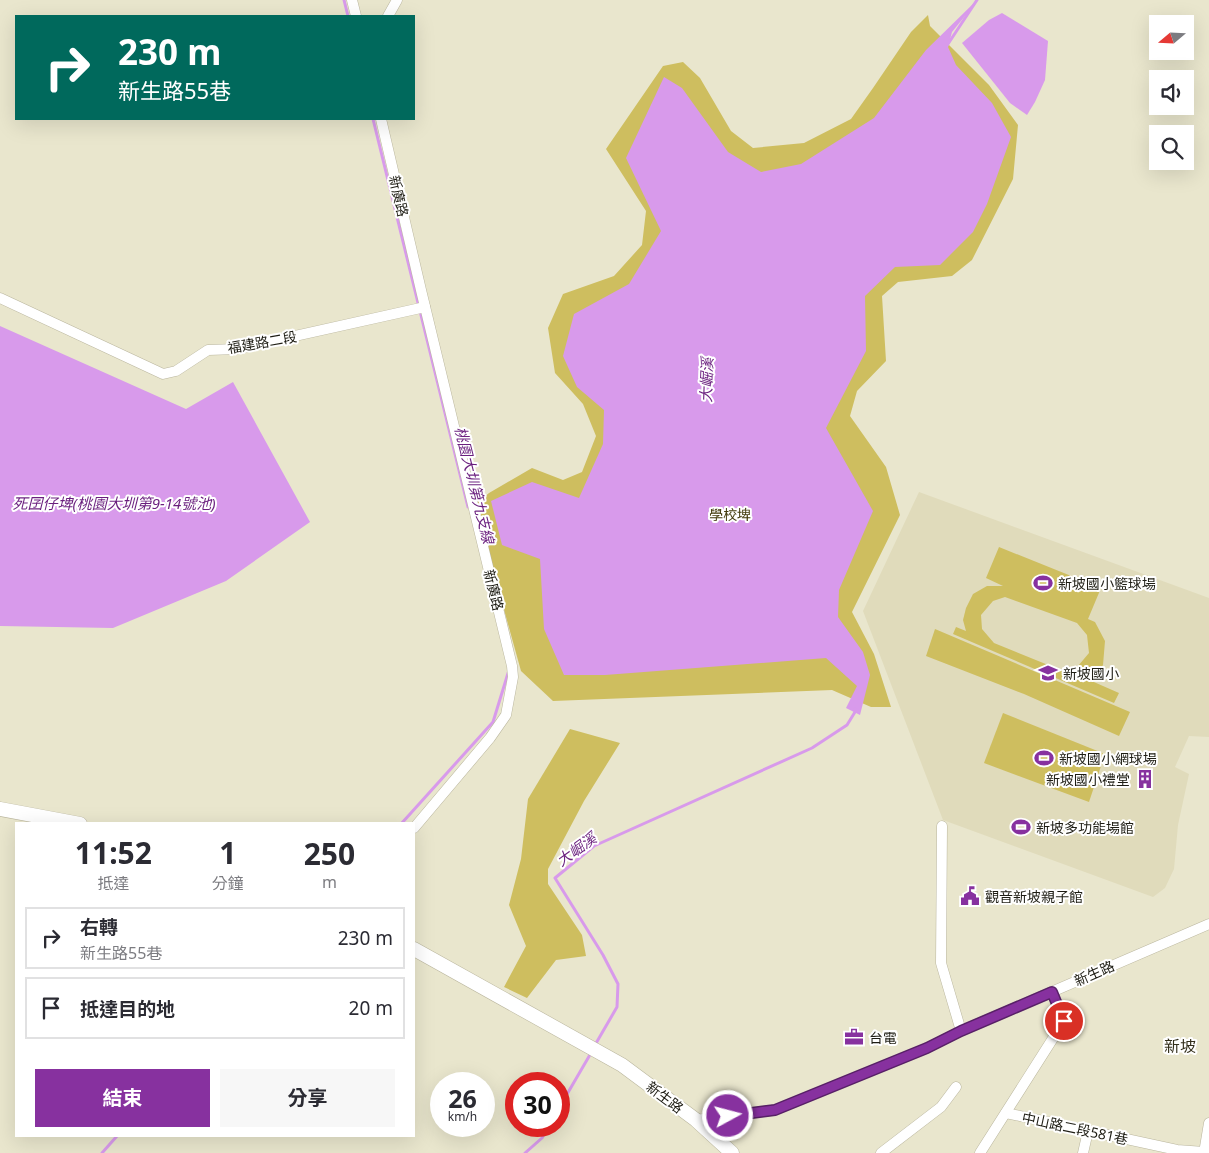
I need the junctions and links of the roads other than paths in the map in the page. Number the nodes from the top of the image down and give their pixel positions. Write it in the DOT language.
graph roads {
  1 [pos="352,0"];
  2 [pos="397,0"];
  3 [pos="356,15"];
  4 [pos="389,15"];
  5 [pos="381,120"];
  6 [pos="0,298"];
  7 [pos="425,307"];
  8 [pos="0,809"];
  9 [pos="69,822"];
  10 [pos="942,826"];
  11 [pos="415,827"];
  12 [pos="1209,924"];
  13 [pos="415,950"];
  14 [pos="1052,992"];
  15 [pos="961,1031"];
  16 [pos="956,1087"];
  17 [pos="1006,1113"];
  18 [pos="696,1120"];
  19 [pos="1209,1122"];
  20 [pos="1088,1131"];
  21 [pos="1204,1152"];
  22 [pos="732,1153"];
  23 [pos="880,1153"];
  24 [pos="980,1153"];
  25 [pos="1083,1153"];
  1 -- 3 [label="street"];
  2 -- 4 [label="street"];
  5 -- 7 [label="street, 新廣路"];
  6 -- 7 [label="street, 福建路二段"];
  7 -- 11 [label="street, 新廣路"];
  8 -- 9 [label="street"];
  10 -- 15 [label="street"];
  12 -- 14 [label="street, 新生路"];
  13 -- 18 [label="street, 新生路"];
  14 -- 15 [label="street, 新生路"];
  14 -- 17 [label="street"];
  15 -- 18 [label="street, 新生路"];
  16 -- 23 [label="street"];
  17 -- 20 [label="street, 中山路二段581巷"];
  17 -- 24 [label="street"];
  18 -- 22 [label="street"];
  19 -- 21 [label="street"];
  20 -- 21 [label="street, 中山路二段581巷"];
  20 -- 25 [label="street"];
}
